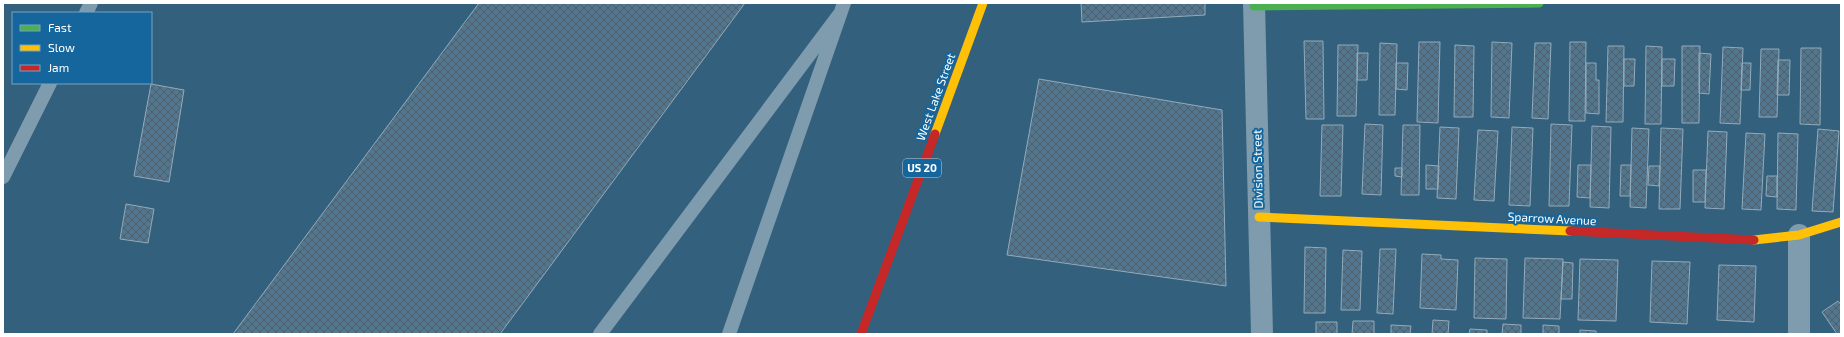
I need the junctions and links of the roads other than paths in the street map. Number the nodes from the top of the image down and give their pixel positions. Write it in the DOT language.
graph roads {
  1 [pos="91,3"];
  2 [pos="983,3"];
  3 [pos="1539,3"];
  4 [pos="1254,5"];
  5 [pos="841,9"];
  6 [pos="86,12"];
  7 [pos="50,84"];
  8 [pos="3,177"];
  9 [pos="1259,217"];
  10 [pos="1841,222"];
  11 [pos="1799,235"];
  12 [pos="600,334"];
  13 [pos="729,334"];
  14 [pos="861,334"];
  15 [pos="1262,334"];
  16 [pos="1799,334"];
  1 -- 6 [label="lane"];
  2 -- 14 [label="street, West Lake Street / US 20"];
  3 -- 4 [label="street"];
  4 -- 9 [label="street, Division Street"];
  5 -- 12 [label="lane"];
  5 -- 13 [label="lane"];
  7 -- 8 [label="lane"];
  9 -- 11 [label="street, Sparrow Avenue"];
  9 -- 15 [label="street, Division Street"];
  10 -- 11 [label="street, Sparrow Avenue"];
  11 -- 16 [label="street"];
}
